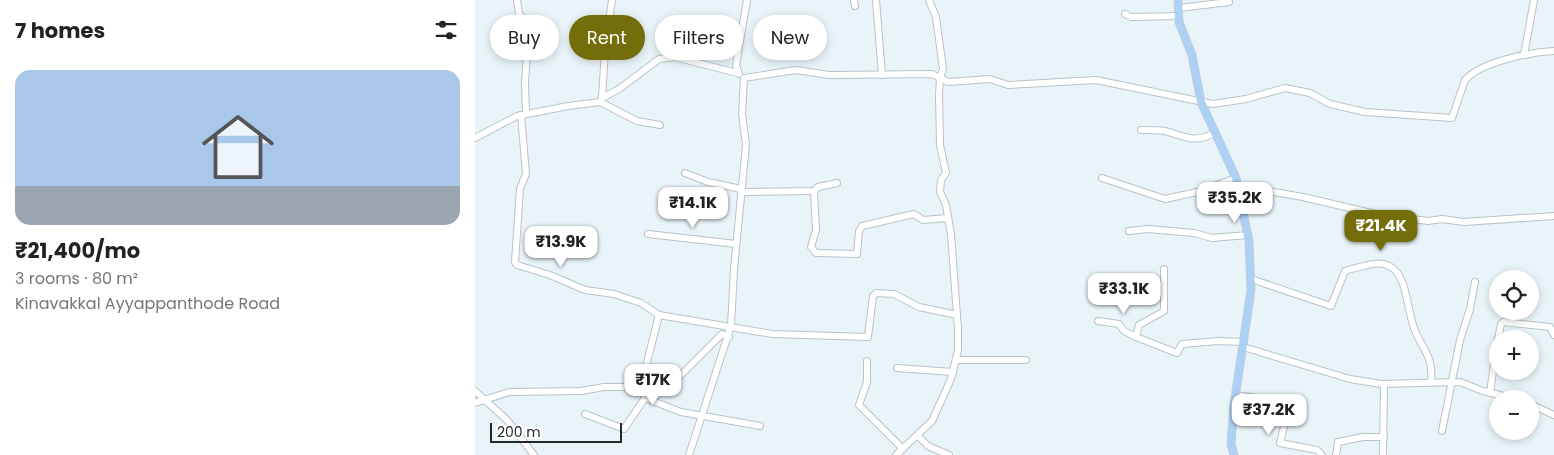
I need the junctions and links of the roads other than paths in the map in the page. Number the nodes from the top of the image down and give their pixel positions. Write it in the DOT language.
graph roads {
  1 [pos="517,0"];
  2 [pos="612,0"];
  3 [pos="747,0"];
  4 [pos="876,0"];
  5 [pos="929,0"];
  6 [pos="1534,0"];
  7 [pos="1229,2"];
  8 [pos="1179,8"];
  9 [pos="1125,14"];
  10 [pos="1554,52"];
  11 [pos="1524,55"];
  12 [pos="737,73"];
  13 [pos="882,75"];
  14 [pos="744,78"];
  15 [pos="939,78"];
  16 [pos="601,100"];
  17 [pos="1201,102"];
  18 [pos="524,114"];
  19 [pos="660,125"];
  20 [pos="1141,130"];
  21 [pos="1214,133"];
  22 [pos="475,138"];
  23 [pos="685,173"];
  24 [pos="1102,178"];
  25 [pos="1238,182"];
  26 [pos="837,183"];
  27 [pos="741,191"];
  28 [pos="814,191"];
  29 [pos="1554,216"];
  30 [pos="948,218"];
  31 [pos="1129,231"];
  32 [pos="648,234"];
  33 [pos="1248,236"];
  34 [pos="736,244"];
  35 [pos="1164,269"];
  36 [pos="1251,280"];
  37 [pos="1475,282"];
  38 [pos="659,315"];
  39 [pos="957,315"];
  40 [pos="1098,321"];
  41 [pos="731,326"];
  42 [pos="1500,330"];
  43 [pos="1554,336"];
  44 [pos="729,337"];
  45 [pos="1136,337"];
  46 [pos="1243,345"];
  47 [pos="956,360"];
  48 [pos="1026,360"];
  49 [pos="867,361"];
  50 [pos="897,368"];
  51 [pos="953,372"];
  52 [pos="1452,381"];
  53 [pos="1431,382"];
  54 [pos="1384,384"];
  55 [pos="643,386"];
  56 [pos="475,391"];
  57 [pos="1489,393"];
  58 [pos="1235,394"];
  59 [pos="645,398"];
  60 [pos="484,400"];
  61 [pos="475,403"];
  62 [pos="1539,408"];
  63 [pos="585,414"];
  64 [pos="702,415"];
  65 [pos="1554,415"];
  66 [pos="760,426"];
  67 [pos="1442,431"];
  68 [pos="917,435"];
  69 [pos="1384,437"];
  70 [pos="903,448"];
  71 [pos="534,455"];
  72 [pos="689,455"];
  73 [pos="896,455"];
  74 [pos="949,455"];
  75 [pos="1234,455"];
  76 [pos="1322,455"];
  77 [pos="1336,455"];
  78 [pos="1383,455"];
  1 -- 18 [label="street"];
  2 -- 16 [label="street"];
  3 -- 12 [label="street"];
  4 -- 13 [label="street"];
  5 -- 15 [label="street"];
  6 -- 11 [label="street"];
  7 -- 8 [label="street"];
  8 -- 9 [label="street"];
  8 -- 17 [label="main road"];
  10 -- 11 [label="street"];
  11 -- 17 [label="street"];
  12 -- 14 [label="street"];
  12 -- 16 [label="street"];
  13 -- 14 [label="street"];
  13 -- 15 [label="street"];
  14 -- 27 [label="street"];
  15 -- 17 [label="street"];
  15 -- 30 [label="street"];
  16 -- 18 [label="street"];
  16 -- 19 [label="street"];
  17 -- 21 [label="main road"];
  18 -- 22 [label="street"];
  18 -- 38 [label="street"];
  20 -- 21 [label="street"];
  21 -- 25 [label="main road"];
  23 -- 27 [label="street"];
  24 -- 25 [label="street"];
  25 -- 29 [label="street"];
  25 -- 33 [label="main road"];
  26 -- 28 [label="street"];
  27 -- 28 [label="street"];
  27 -- 34 [label="street"];
  28 -- 30 [label="street"];
  30 -- 39 [label="street"];
  31 -- 33 [label="street"];
  32 -- 34 [label="street"];
  33 -- 36 [label="main road"];
  34 -- 41 [label="street"];
  35 -- 45 [label="street"];
  36 -- 46 [label="main road"];
  36 -- 53 [label="street"];
  37 -- 52 [label="street"];
  38 -- 41 [label="street"];
  38 -- 55 [label="street"];
  39 -- 41 [label="street"];
  39 -- 47 [label="street"];
  40 -- 45 [label="street"];
  41 -- 44 [label="street"];
  42 -- 43 [label="street"];
  44 -- 55 [label="street"];
  44 -- 64 [label="street"];
  45 -- 46 [label="street"];
  46 -- 54 [label="street"];
  46 -- 58 [label="main road"];
  47 -- 48 [label="street"];
  47 -- 51 [label="street"];
  49 -- 70 [label="street"];
  50 -- 51 [label="street"];
  51 -- 68 [label="street"];
  52 -- 53 [label="street"];
  52 -- 57 [label="street"];
  52 -- 67 [label="street"];
  53 -- 54 [label="street"];
  54 -- 69 [label="street"];
  55 -- 59 [label="street"];
  55 -- 60 [label="street"];
  56 -- 60 [label="street"];
  58 -- 75 [label="main road"];
  58 -- 76 [label="street"];
  59 -- 63 [label="street"];
  59 -- 64 [label="street"];
  60 -- 61 [label="street"];
  60 -- 71 [label="street"];
  62 -- 65 [label="street"];
  64 -- 66 [label="street"];
  64 -- 72 [label="street"];
  68 -- 70 [label="street"];
  68 -- 74 [label="street"];
  69 -- 77 [label="street"];
  69 -- 78 [label="street"];
  70 -- 73 [label="street"];
}
